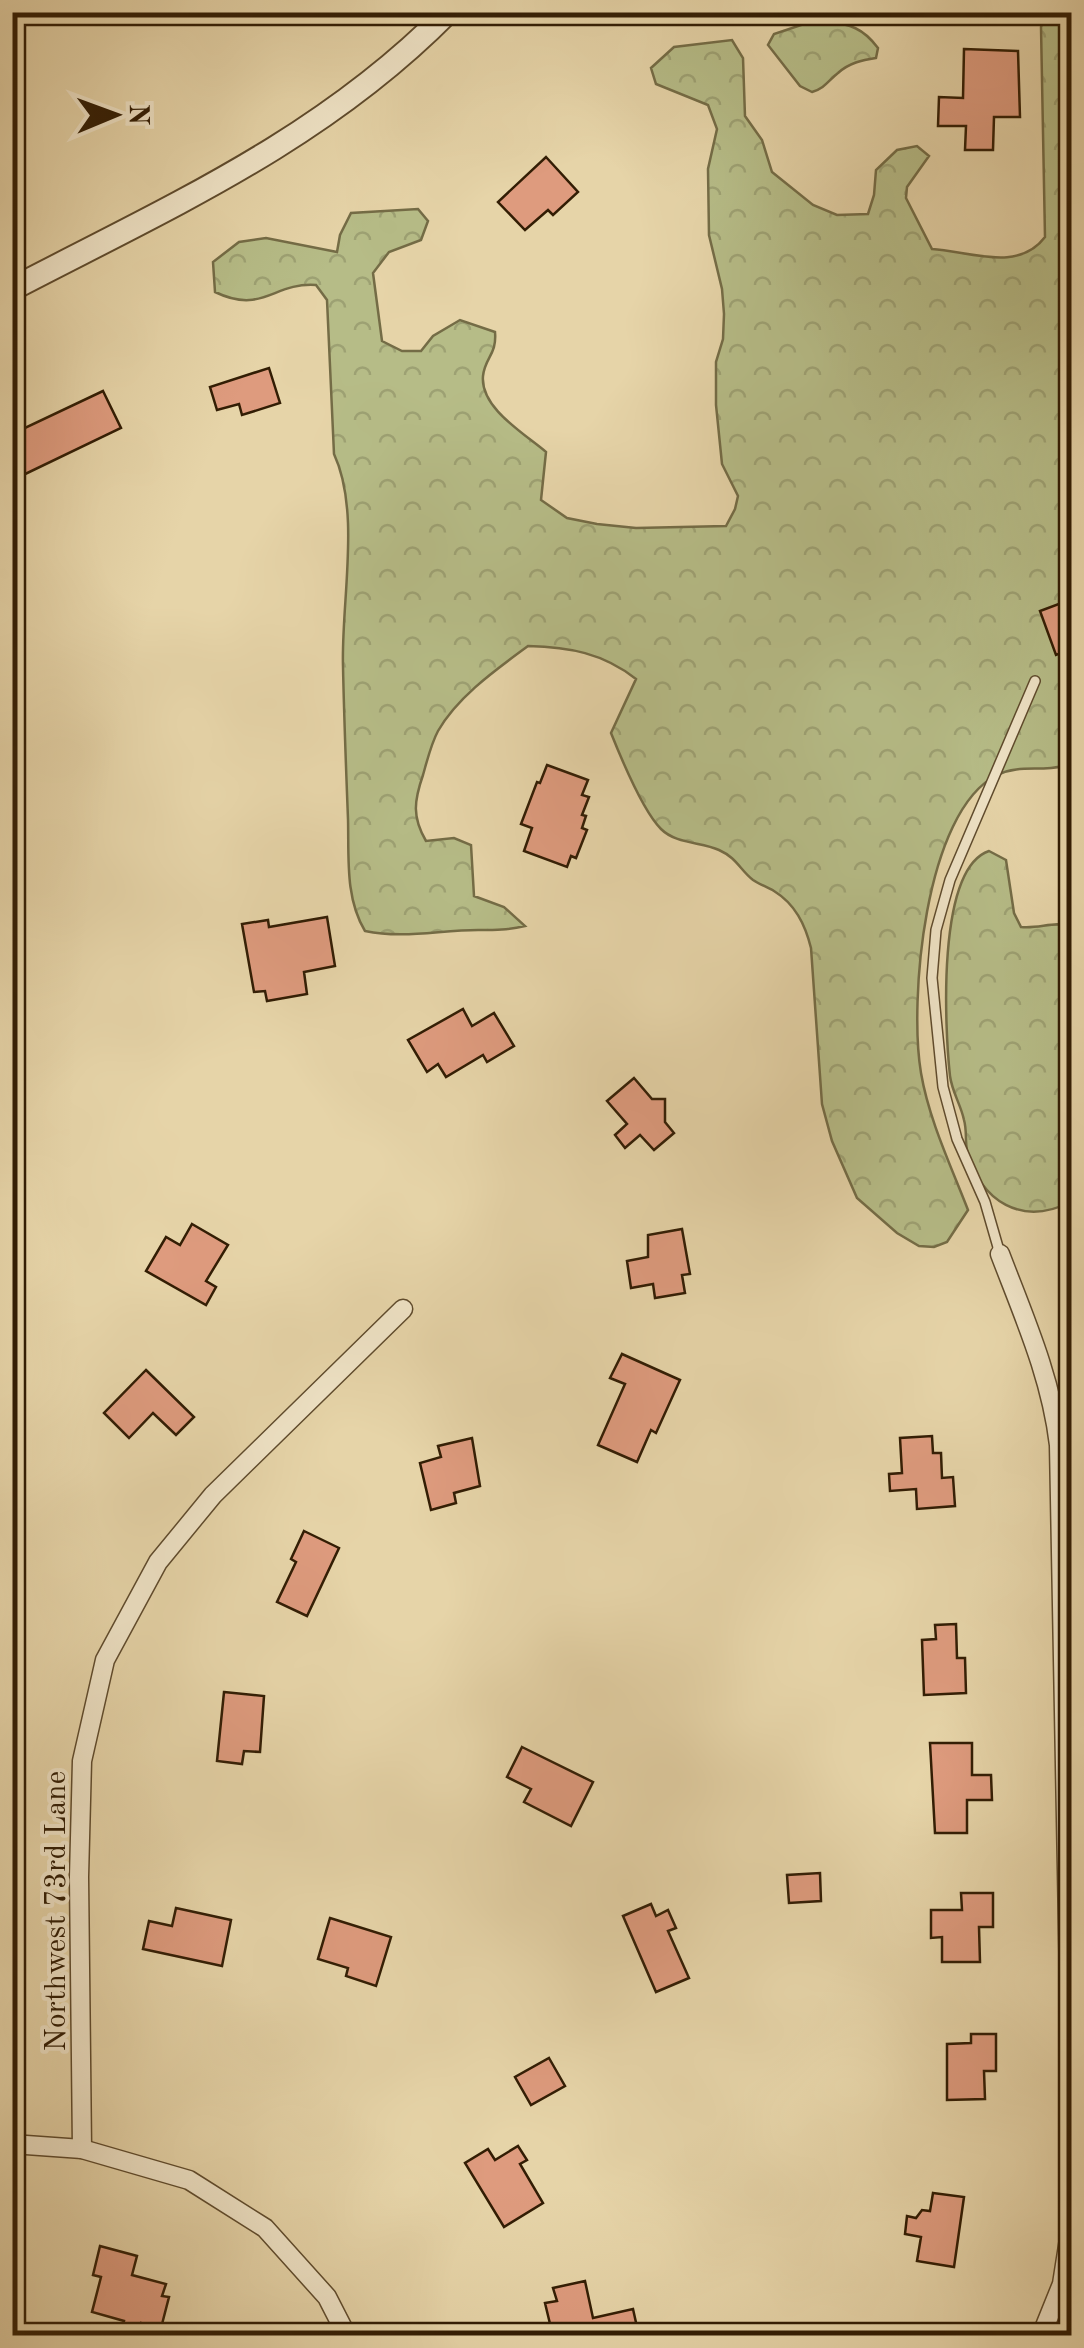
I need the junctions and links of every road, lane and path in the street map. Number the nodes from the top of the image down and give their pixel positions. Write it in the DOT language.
graph roads {
  1 [pos="448,12"];
  2 [pos="12,289"];
  3 [pos="1035,682"];
  4 [pos="1000,1254"];
  5 [pos="402,1309"];
  6 [pos="1072,2139"];
  7 [pos="12,2144"];
  8 [pos="82,2150"];
  9 [pos="1072,2220"];
  10 [pos="347,2336"];
  11 [pos="1041,2336"];
  1 -- 2 [label="street"];
  3 -- 4 [label="lane"];
  4 -- 6 [label="street"];
  5 -- 8 [label="street, Northwest 73rd Lane"];
  7 -- 8 [label="street"];
  8 -- 10 [label="street"];
  9 -- 11 [label="street"];
}
